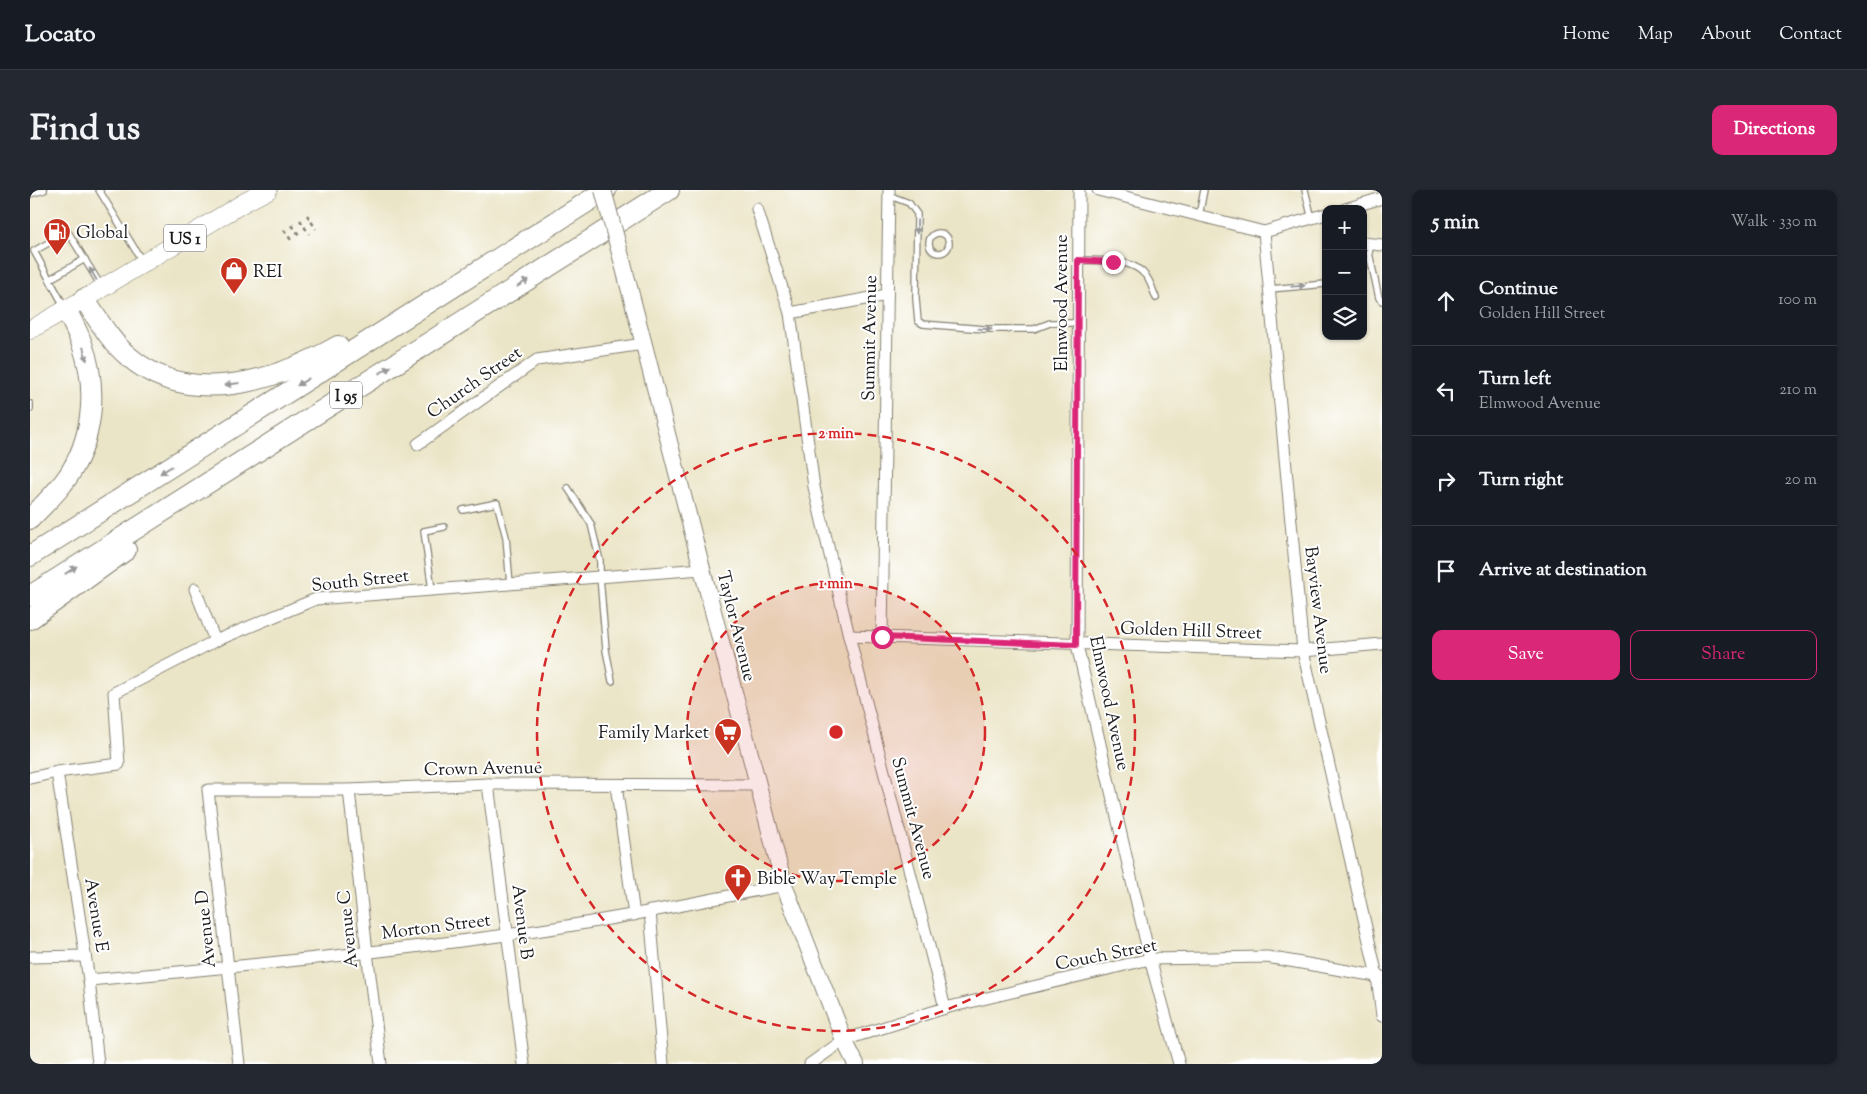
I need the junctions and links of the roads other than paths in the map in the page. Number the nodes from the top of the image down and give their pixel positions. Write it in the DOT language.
graph roads {
  1 [pos="44,190"];
  2 [pos="99,190"];
  3 [pos="604,190"];
  4 [pos="669,190"];
  5 [pos="1079,190"];
  6 [pos="1098,190"];
  7 [pos="1204,190"];
  8 [pos="1305,190"];
  9 [pos="260,192"];
  10 [pos="889,192"];
  11 [pos="30,194"];
  12 [pos="1382,198"];
  13 [pos="1358,205"];
  14 [pos="757,209"];
  15 [pos="1322,215"];
  16 [pos="1199,216"];
  17 [pos="1312,218"];
  18 [pos="551,225"];
  19 [pos="1264,232"];
  20 [pos="917,243"];
  21 [pos="929,243"];
  22 [pos="1372,244"];
  23 [pos="85,259"];
  24 [pos="1078,260"];
  25 [pos="144,263"];
  26 [pos="50,280"];
  27 [pos="1322,284"];
  28 [pos="102,288"];
  29 [pos="1270,289"];
  30 [pos="887,295"];
  31 [pos="1156,298"];
  32 [pos="84,299"];
  33 [pos="1382,301"];
  34 [pos="66,309"];
  35 [pos="790,313"];
  36 [pos="1078,324"];
  37 [pos="30,330"];
  38 [pos="643,344"];
  39 [pos="335,402"];
  40 [pos="30,404"];
  41 [pos="30,409"];
  42 [pos="418,444"];
  43 [pos="568,488"];
  44 [pos="463,510"];
  45 [pos="30,519"];
  46 [pos="444,527"];
  47 [pos="30,556"];
  48 [pos="702,569"];
  49 [pos="600,577"];
  50 [pos="510,584"];
  51 [pos="195,589"];
  52 [pos="432,590"];
  53 [pos="30,596"];
  54 [pos="30,619"];
  55 [pos="849,636"];
  56 [pos="882,637"];
  57 [pos="215,641"];
  58 [pos="1382,644"];
  59 [pos="1076,645"];
  60 [pos="1303,651"];
  61 [pos="612,681"];
  62 [pos="57,772"];
  63 [pos="30,778"];
  64 [pos="488,784"];
  65 [pos="616,785"];
  66 [pos="758,785"];
  67 [pos="208,790"];
  68 [pos="349,790"];
  69 [pos="784,885"];
  70 [pos="650,911"];
  71 [pos="634,915"];
  72 [pos="507,935"];
  73 [pos="367,952"];
  74 [pos="85,956"];
  75 [pos="30,957"];
  76 [pos="1150,960"];
  77 [pos="227,968"];
  78 [pos="1380,977"];
  79 [pos="89,980"];
  80 [pos="945,1008"];
  81 [pos="1382,1016"];
  82 [pos="844,1040"];
  83 [pos="98,1064"];
  84 [pos="239,1064"];
  85 [pos="381,1064"];
  86 [pos="524,1064"];
  87 [pos="663,1064"];
  88 [pos="810,1064"];
  89 [pos="856,1064"];
  90 [pos="1179,1064"];
  1 -- 11 [label="lane"];
  2 -- 25 [label="lane"];
  3 -- 18 [label="highway, I 95"];
  3 -- 38 [label="street, Taylor Avenue, bridge"];
  39 -- 4 [label="highway, I 95, one-way"];
  5 -- 24 [label="street, Elmwood Avenue"];
  6 -- 16 [label="street"];
  7 -- 16 [label="lane"];
  8 -- 17 [label="lane"];
  9 -- 25 [label="main road, US 1"];
  10 -- 20 [label="lane, one-way"];
  10 -- 30 [label="street, Summit Avenue"];
  12 -- 13 [label="street"];
  14 -- 35 [label="street, Summit Avenue"];
  15 -- 17 [label="street"];
  16 -- 19 [label="street"];
  17 -- 19 [label="street"];
  18 -- 32 [label="highway, one-way"];
  18 -- 47 [label="highway, I 95, one-way"];
  19 -- 29 [label="street, Bayview Avenue"];
  20 -- 21 [label="lane"];
  20 -- 36 [label="lane, one-way"];
  22 -- 33 [label="lane"];
  23 -- 26 [label="lane"];
  23 -- 26 [label="lane"];
  28 -- 23 [label="lane, one-way"];
  24 -- 31 [label="lane"];
  24 -- 36 [label="street, Elmwood Avenue"];
  25 -- 28 [label="main road, US 1"];
  26 -- 34 [label="lane"];
  29 -- 27 [label="lane, one-way"];
  28 -- 32 [label="main road, US 1"];
  29 -- 60 [label="street, Bayview Avenue"];
  30 -- 35 [label="street"];
  30 -- 56 [label="street, Summit Avenue"];
  32 -- 34 [label="main road, US 1"];
  34 -- 37 [label="main road, US 1"];
  34 -- 45 [label="highway, one-way"];
  35 -- 55 [label="street, Summit Avenue"];
  36 -- 59 [label="street, Elmwood Avenue"];
  38 -- 42 [label="street, Church Street"];
  38 -- 48 [label="street, Taylor Avenue"];
  53 -- 39 [label="highway, I 95, one-way"];
  39 -- 54 [label="highway"];
  40 -- 41 [label="lane"];
  43 -- 49 [label="lane"];
  44 -- 50 [label="lane"];
  46 -- 52 [label="lane"];
  48 -- 49 [label="street, South Street"];
  48 -- 66 [label="street, Taylor Avenue"];
  49 -- 50 [label="street, South Street"];
  49 -- 61 [label="lane"];
  50 -- 52 [label="street, South Street"];
  51 -- 57 [label="street"];
  52 -- 57 [label="street, South Street"];
  55 -- 56 [label="street, Golden Hill Street"];
  55 -- 80 [label="street, Summit Avenue"];
  56 -- 59 [label="street, Golden Hill Street"];
  57 -- 62 [label="street, South Street"];
  58 -- 60 [label="street, Golden Hill Street"];
  59 -- 60 [label="street, Golden Hill Street"];
  59 -- 76 [label="street, Elmwood Avenue"];
  60 -- 78 [label="street, Bayview Avenue"];
  62 -- 63 [label="street"];
  62 -- 74 [label="street, Avenue E"];
  64 -- 65 [label="street, Crown Avenue"];
  64 -- 68 [label="street, Crown Avenue"];
  64 -- 72 [label="street, Avenue B"];
  65 -- 66 [label="street, Crown Avenue"];
  65 -- 71 [label="street"];
  66 -- 69 [label="street, Taylor Avenue"];
  67 -- 68 [label="street, Crown Avenue"];
  67 -- 77 [label="street, Avenue D"];
  68 -- 73 [label="street, Avenue C"];
  69 -- 70 [label="street, Morton Street"];
  69 -- 82 [label="street, Taylor Avenue"];
  70 -- 71 [label="street, Morton Street"];
  70 -- 87 [label="street"];
  71 -- 72 [label="street, Morton Street"];
  72 -- 73 [label="street, Morton Street"];
  72 -- 86 [label="street, Avenue B"];
  73 -- 77 [label="street, Morton Street"];
  73 -- 85 [label="street, Avenue C"];
  74 -- 75 [label="street"];
  74 -- 79 [label="street, Avenue E"];
  76 -- 78 [label="street, Couch Street"];
  76 -- 80 [label="street, Couch Street"];
  76 -- 90 [label="street, Elmwood Avenue"];
  77 -- 79 [label="street, Morton Street"];
  77 -- 84 [label="street, Avenue D"];
  78 -- 81 [label="street, Bayview Avenue"];
  79 -- 83 [label="street, Avenue E"];
  80 -- 82 [label="street, Couch Street"];
  82 -- 88 [label="street, Couch Street"];
  82 -- 89 [label="street, Taylor Avenue"];
}
